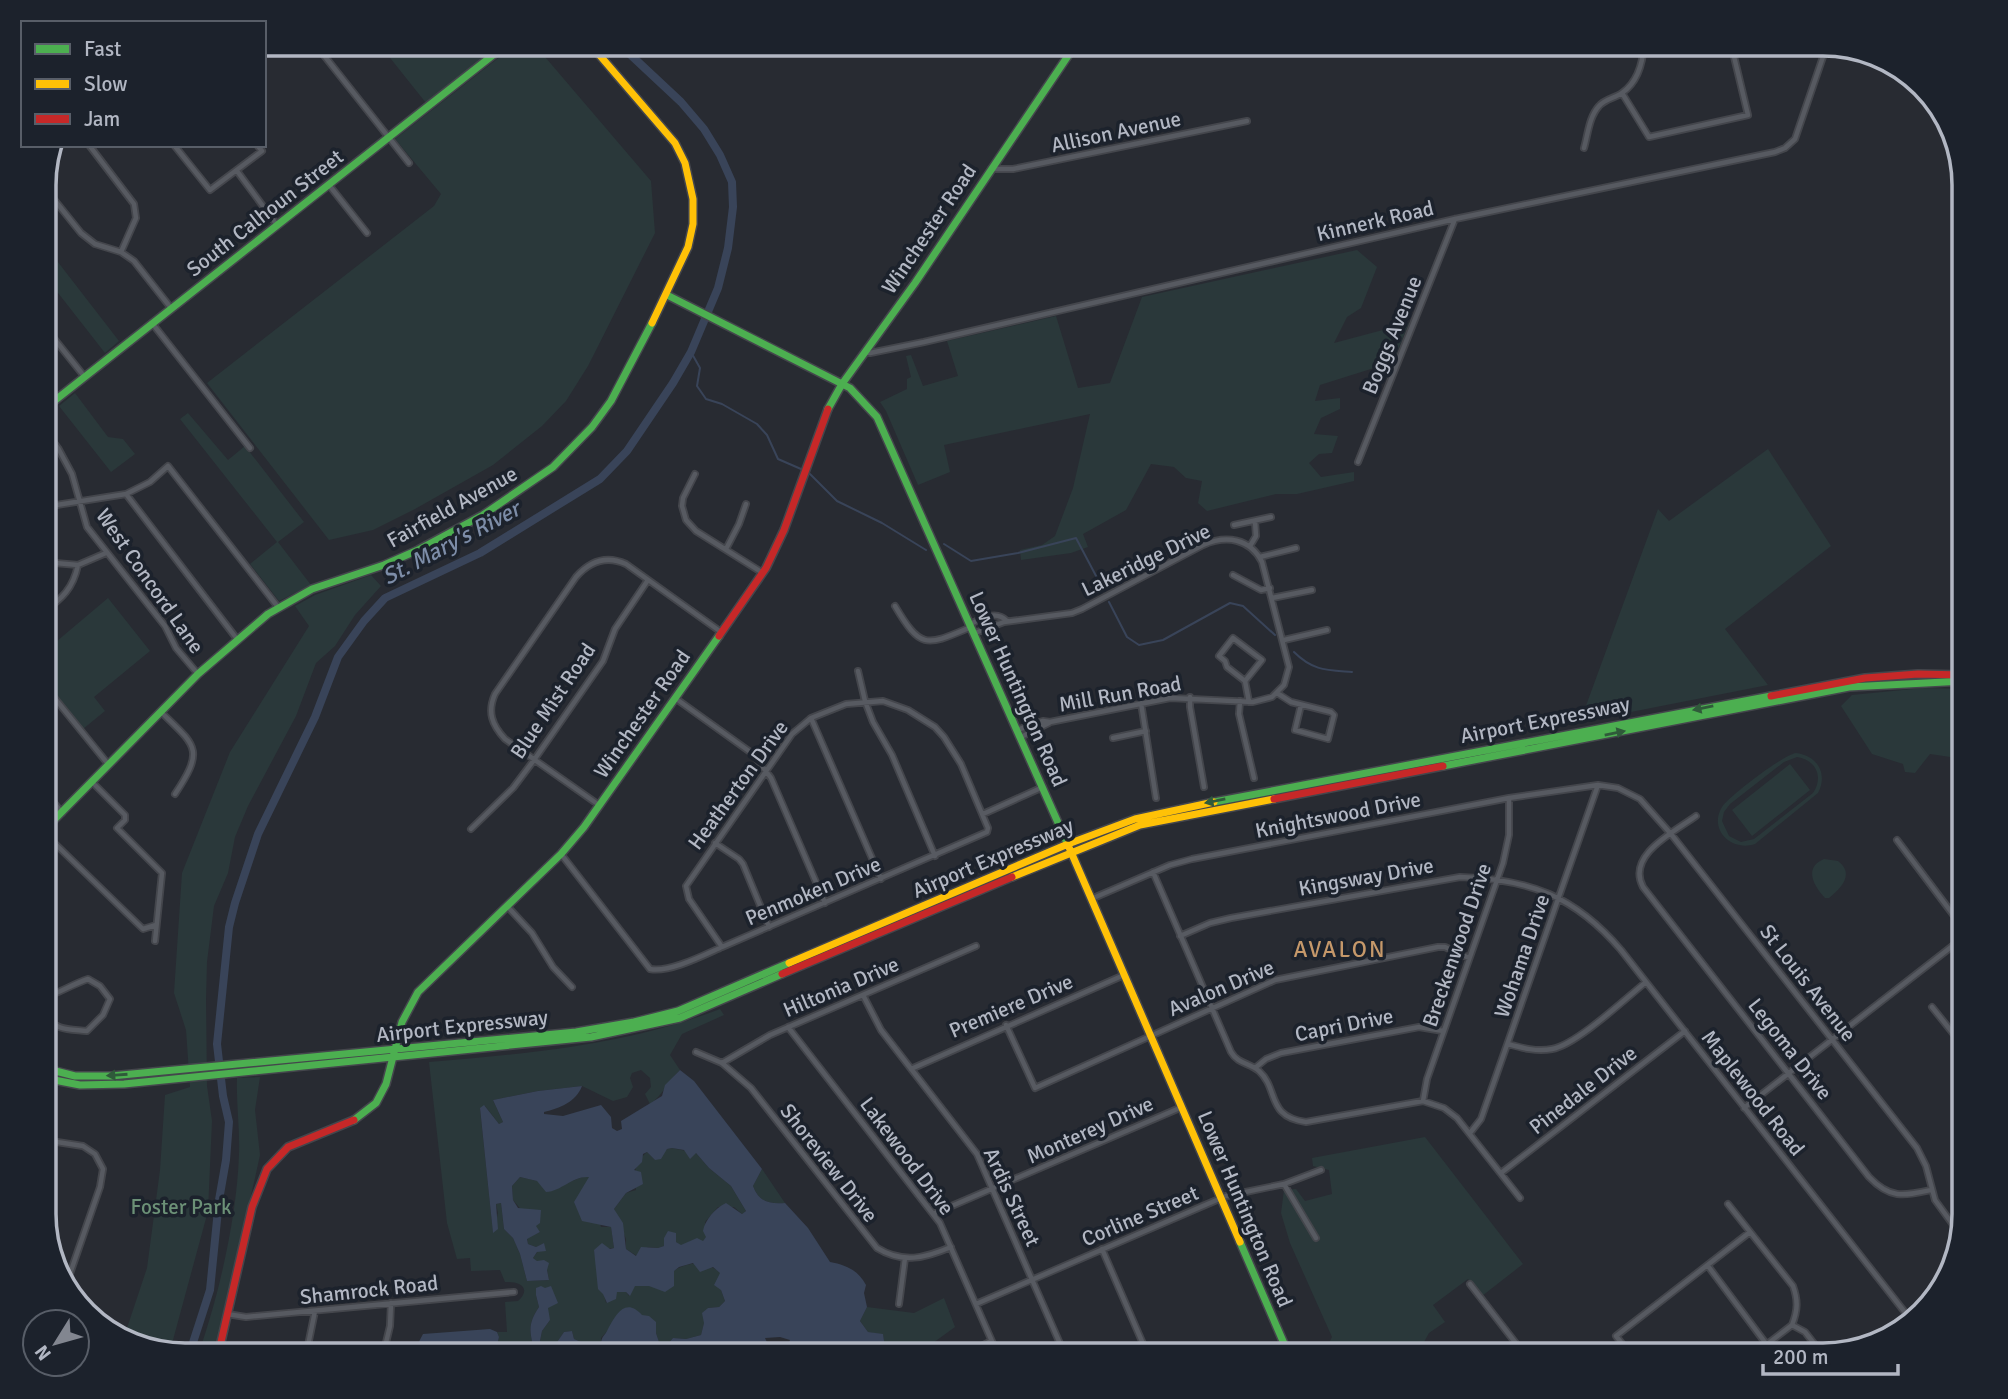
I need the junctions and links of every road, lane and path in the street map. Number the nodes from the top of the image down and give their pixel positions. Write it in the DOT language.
graph roads {
  1 [pos="324,56"];
  2 [pos="492,56"];
  3 [pos="600,56"];
  4 [pos="1068,56"];
  5 [pos="1643,56"];
  6 [pos="1734,56"];
  7 [pos="1823,56"];
  8 [pos="1622,93"];
  9 [pos="1247,121"];
  10 [pos="389,138"];
  11 [pos="91,147"];
  12 [pos="176,147"];
  13 [pos="259,147"];
  14 [pos="1584,148"];
  15 [pos="409,163"];
  16 [pos="990,169"];
  17 [pos="237,171"];
  18 [pos="329,185"];
  19 [pos="56,202"];
  20 [pos="1455,219"];
  21 [pos="278,226"];
  22 [pos="367,233"];
  23 [pos="121,251"];
  24 [pos="667,295"];
  25 [pos="172,308"];
  26 [pos="152,323"];
  27 [pos="56,341"];
  28 [pos="864,352"];
  29 [pos="84,376"];
  30 [pos="842,384"];
  31 [pos="56,399"];
  32 [pos="56,448"];
  33 [pos="250,448"];
  34 [pos="1358,462"];
  35 [pos="695,474"];
  36 [pos="126,494"];
  37 [pos="79,502"];
  38 [pos="746,503"];
  39 [pos="56,505"];
  40 [pos="1271,517"];
  41 [pos="1255,521"];
  42 [pos="1234,525"];
  43 [pos="1252,547"];
  44 [pos="1296,548"];
  45 [pos="726,549"];
  46 [pos="106,554"];
  47 [pos="1261,557"];
  48 [pos="56,563"];
  49 [pos="78,565"];
  50 [pos="763,573"];
  51 [pos="1233,575"];
  52 [pos="648,580"];
  53 [pos="1270,588"];
  54 [pos="1312,590"];
  55 [pos="1272,598"];
  56 [pos="56,602"];
  57 [pos="895,606"];
  58 [pos="278,607"];
  59 [pos="1008,621"];
  60 [pos="972,628"];
  61 [pos="1327,630"];
  62 [pos="721,632"];
  63 [pos="237,639"];
  64 [pos="1284,640"];
  65 [pos="858,671"];
  66 [pos="198,674"];
  67 [pos="1952,675"];
  68 [pos="1245,681"];
  69 [pos="1952,682"];
  70 [pos="1277,693"];
  71 [pos="674,697"];
  72 [pos="1190,697"];
  73 [pos="56,700"];
  74 [pos="865,701"];
  75 [pos="1240,701"];
  76 [pos="1250,702"];
  77 [pos="1141,703"];
  78 [pos="1301,705"];
  79 [pos="160,711"];
  80 [pos="811,718"];
  81 [pos="1146,732"];
  82 [pos="1019,733"];
  83 [pos="1113,738"];
  84 [pos="534,760"];
  85 [pos="108,764"];
  86 [pos="766,771"];
  87 [pos="1254,778"];
  88 [pos="92,781"];
  89 [pos="1598,785"];
  90 [pos="1043,787"];
  91 [pos="1204,787"];
  92 [pos="175,794"];
  93 [pos="1156,798"];
  94 [pos="1509,798"];
  95 [pos="56,805"];
  96 [pos="599,805"];
  97 [pos="62,813"];
  98 [pos="983,814"];
  99 [pos="1696,816"];
  100 [pos="56,819"];
  101 [pos="471,829"];
  102 [pos="1671,834"];
  103 [pos="1897,840"];
  104 [pos="56,844"];
  105 [pos="715,844"];
  106 [pos="1069,848"];
  107 [pos="561,855"];
  108 [pos="935,856"];
  109 [pos="1153,873"];
  110 [pos="881,878"];
  111 [pos="1497,878"];
  112 [pos="1559,898"];
  113 [pos="1090,899"];
  114 [pos="825,903"];
  115 [pos="507,905"];
  116 [pos="1952,913"];
  117 [pos="156,925"];
  118 [pos="769,927"];
  119 [pos="143,929"];
  120 [pos="1180,936"];
  121 [pos="976,946"];
  122 [pos="1952,946"];
  123 [pos="722,947"];
  124 [pos="1469,958"];
  125 [pos="1124,975"];
  126 [pos="1646,982"];
  127 [pos="572,988"];
  128 [pos="56,992"];
  129 [pos="863,995"];
  130 [pos="1932,1007"];
  131 [pos="1212,1008"];
  132 [pos="1006,1025"];
  133 [pos="56,1027"];
  134 [pos="788,1027"];
  135 [pos="1443,1031"];
  136 [pos="1685,1031"];
  137 [pos="1952,1032"];
  138 [pos="1151,1035"];
  139 [pos="1832,1039"];
  140 [pos="1508,1044"];
  141 [pos="696,1052"];
  142 [pos="392,1054"];
  143 [pos="722,1063"];
  144 [pos="1255,1068"];
  145 [pos="911,1069"];
  146 [pos="56,1071"];
  147 [pos="184,1073"];
  148 [pos="1788,1073"];
  149 [pos="56,1080"];
  150 [pos="1423,1101"];
  151 [pos="1182,1107"];
  152 [pos="1744,1108"];
  153 [pos="1470,1133"];
  154 [pos="56,1143"];
  155 [pos="1321,1170"];
  156 [pos="1501,1173"];
  157 [pos="1284,1184"];
  158 [pos="993,1190"];
  159 [pos="1931,1190"];
  160 [pos="1220,1198"];
  161 [pos="1520,1198"];
  162 [pos="1728,1204"];
  163 [pos="933,1214"];
  164 [pos="1951,1224"];
  165 [pos="1750,1232"];
  166 [pos="1316,1238"];
  167 [pos="951,1247"];
  168 [pos="1102,1249"];
  169 [pos="905,1258"];
  170 [pos="1708,1266"];
  171 [pos="70,1273"];
  172 [pos="1032,1279"];
  173 [pos="1470,1284"];
  174 [pos="514,1292"];
  175 [pos="391,1303"];
  176 [pos="898,1304"];
  177 [pos="975,1304"];
  178 [pos="315,1311"];
  179 [pos="1905,1313"];
  180 [pos="227,1314"];
  181 [pos="1793,1325"];
  182 [pos="992,1341"];
  183 [pos="221,1343"];
  184 [pos="308,1343"];
  185 [pos="386,1343"];
  186 [pos="988,1343"];
  187 [pos="1060,1343"];
  188 [pos="1143,1343"];
  189 [pos="1284,1343"];
  190 [pos="1516,1343"];
  191 [pos="1622,1343"];
  192 [pos="1766,1343"];
  193 [pos="1770,1343"];
  194 [pos="1814,1343"];
  1 -- 10 [label="street"];
  2 -- 10 [label="main road, South Calhoun Street"];
  3 -- 24 [label="main road, Fairfield Avenue"];
  4 -- 16 [label="main road, Winchester Road"];
  5 -- 8 [label="street"];
  6 -- 8 [label="street"];
  7 -- 20 [label="street, Kinnerk Road"];
  8 -- 14 [label="street"];
  9 -- 16 [label="street, Allison Avenue"];
  10 -- 15 [label="street"];
  10 -- 18 [label="main road, South Calhoun Street"];
  11 -- 23 [label="street"];
  12 -- 17 [label="street"];
  13 -- 17 [label="street"];
  16 -- 28 [label="main road, Winchester Road"];
  17 -- 21 [label="street"];
  18 -- 21 [label="main road, South Calhoun Street"];
  18 -- 22 [label="street"];
  19 -- 23 [label="street"];
  20 -- 28 [label="street, Kinnerk Road"];
  20 -- 34 [label="street, Boggs Avenue"];
  21 -- 25 [label="main road, South Calhoun Street"];
  23 -- 25 [label="street"];
  24 -- 30 [label="main road, Lower Huntington Road"];
  24 -- 58 [label="main road, Fairfield Avenue"];
  25 -- 26 [label="main road, South Calhoun Street"];
  26 -- 29 [label="main road, South Calhoun Street"];
  26 -- 33 [label="street"];
  27 -- 29 [label="street"];
  28 -- 30 [label="main road, Winchester Road"];
  29 -- 31 [label="main road, South Calhoun Street"];
  30 -- 50 [label="main road, Winchester Road"];
  30 -- 60 [label="main road, Lower Huntington Road"];
  32 -- 37 [label="street, West Concord Lane"];
  35 -- 45 [label="street"];
  36 -- 37 [label="street"];
  36 -- 58 [label="street"];
  36 -- 63 [label="street"];
  37 -- 39 [label="street"];
  37 -- 46 [label="street, West Concord Lane"];
  38 -- 45 [label="street"];
  40 -- 41 [label="street"];
  41 -- 42 [label="street"];
  41 -- 43 [label="street"];
  43 -- 47 [label="street"];
  43 -- 59 [label="street, Lakeridge Drive"];
  44 -- 47 [label="street"];
  45 -- 50 [label="street"];
  46 -- 49 [label="street"];
  46 -- 66 [label="street, West Concord Lane"];
  47 -- 53 [label="street"];
  48 -- 49 [label="street"];
  49 -- 56 [label="street"];
  50 -- 62 [label="main road, Winchester Road"];
  51 -- 53 [label="street"];
  52 -- 62 [label="street"];
  52 -- 84 [label="street, Blue Mist Road"];
  52 -- 84 [label="street"];
  53 -- 55 [label="street"];
  54 -- 55 [label="street"];
  55 -- 64 [label="street"];
  57 -- 60 [label="street"];
  58 -- 63 [label="main road, Fairfield Avenue"];
  59 -- 60 [label="street, Lakeridge Drive"];
  59 -- 60 [label="street, Lakeridge Drive"];
  60 -- 82 [label="main road, Lower Huntington Road"];
  61 -- 64 [label="street"];
  62 -- 71 [label="main road, Winchester Road"];
  63 -- 66 [label="main road, Fairfield Avenue"];
  64 -- 70 [label="street"];
  65 -- 74 [label="street"];
  66 -- 79 [label="main road, Fairfield Avenue"];
  67 -- 106 [label="main road, Airport Expressway, one-way"];
  68 -- 68 [label="street"];
  68 -- 76 [label="street"];
  106 -- 69 [label="main road, Airport Expressway, one-way"];
  70 -- 76 [label="street, Mill Run Road"];
  70 -- 78 [label="street"];
  71 -- 86 [label="street"];
  71 -- 96 [label="main road, Winchester Road"];
  72 -- 75 [label="street, Mill Run Road"];
  72 -- 77 [label="street, Mill Run Road"];
  72 -- 91 [label="street"];
  73 -- 85 [label="street"];
  74 -- 80 [label="street, Heatherton Drive"];
  74 -- 98 [label="street"];
  74 -- 108 [label="street"];
  75 -- 76 [label="street, Mill Run Road"];
  75 -- 87 [label="street"];
  77 -- 81 [label="street"];
  77 -- 82 [label="street, Mill Run Road"];
  78 -- 78 [label="street"];
  79 -- 85 [label="main road, Fairfield Avenue"];
  79 -- 92 [label="street"];
  80 -- 86 [label="street, Heatherton Drive"];
  80 -- 110 [label="street"];
  81 -- 83 [label="street"];
  81 -- 93 [label="street"];
  82 -- 90 [label="main road, Lower Huntington Road"];
  84 -- 96 [label="street"];
  84 -- 101 [label="street, Blue Mist Road"];
  85 -- 88 [label="main road, Fairfield Avenue"];
  86 -- 105 [label="street, Heatherton Drive"];
  86 -- 114 [label="street"];
  88 -- 97 [label="main road, Fairfield Avenue"];
  88 -- 117 [label="street"];
  89 -- 94 [label="street, Knightswood Drive"];
  89 -- 102 [label="street, St Louis Avenue"];
  89 -- 112 [label="street, Wohama Drive"];
  90 -- 98 [label="street"];
  90 -- 106 [label="main road, Lower Huntington Road"];
  94 -- 109 [label="street, Knightswood Drive"];
  94 -- 111 [label="street, Breckenwood Drive"];
  95 -- 97 [label="street"];
  96 -- 107 [label="main road, Winchester Road"];
  97 -- 100 [label="main road, Fairfield Avenue"];
  98 -- 108 [label="street, Penmoken Drive"];
  99 -- 102 [label="street"];
  102 -- 139 [label="street, St Louis Avenue"];
  102 -- 148 [label="street, Legoma Drive"];
  103 -- 116 [label="street"];
  104 -- 119 [label="street"];
  105 -- 118 [label="street"];
  105 -- 123 [label="street, Heatherton Drive"];
  106 -- 113 [label="main road, Lower Huntington Road"];
  106 -- 142 [label="main road, Airport Expressway"];
  107 -- 115 [label="main road, Winchester Road"];
  107 -- 123 [label="street, Penmoken Drive"];
  108 -- 110 [label="street, Penmoken Drive"];
  109 -- 113 [label="street, Knightswood Drive"];
  109 -- 120 [label="street"];
  110 -- 114 [label="street, Penmoken Drive"];
  111 -- 112 [label="street, Kingsway Drive"];
  111 -- 120 [label="street, Kingsway Drive"];
  111 -- 124 [label="street, Breckenwood Drive"];
  112 -- 126 [label="street, Maplewood Road"];
  112 -- 140 [label="street, Wohama Drive"];
  113 -- 125 [label="main road, Lower Huntington Road"];
  114 -- 118 [label="street, Penmoken Drive"];
  115 -- 127 [label="street"];
  115 -- 142 [label="main road, Winchester Road"];
  117 -- 119 [label="street"];
  117 -- 119 [label="street"];
  118 -- 123 [label="street, Penmoken Drive"];
  120 -- 131 [label="street"];
  121 -- 129 [label="street, Hiltonia Drive"];
  122 -- 139 [label="street"];
  124 -- 131 [label="street, Avalon Drive"];
  124 -- 135 [label="street, Breckenwood Drive"];
  125 -- 132 [label="street, Premiere Drive"];
  125 -- 138 [label="main road, Lower Huntington Road"];
  126 -- 136 [label="street, Maplewood Road"];
  126 -- 140 [label="street"];
  128 -- 133 [label="street"];
  129 -- 134 [label="street, Hiltonia Drive"];
  129 -- 145 [label="street, Ardis Street"];
  130 -- 137 [label="street"];
  131 -- 138 [label="street, Avalon Drive"];
  131 -- 144 [label="street"];
  132 -- 138 [label="street, Avalon Drive"];
  132 -- 145 [label="street, Premiere Drive"];
  134 -- 143 [label="street, Hiltonia Drive"];
  134 -- 163 [label="street, Lakewood Drive"];
  135 -- 144 [label="street, Capri Drive"];
  135 -- 150 [label="street, Breckenwood Drive"];
  136 -- 152 [label="street, Maplewood Road"];
  136 -- 156 [label="street, Pinedale Drive"];
  138 -- 151 [label="main road, Lower Huntington Road"];
  139 -- 148 [label="street"];
  139 -- 159 [label="street, St Louis Avenue"];
  140 -- 153 [label="street, Wohama Drive"];
  141 -- 143 [label="street, Shoreview Drive"];
  142 -- 147 [label="main road, Airport Expressway"];
  142 -- 180 [label="main road, Winchester Road"];
  143 -- 169 [label="street, Shoreview Drive"];
  144 -- 150 [label="street"];
  145 -- 158 [label="street, Ardis Street"];
  147 -- 146 [label="main road, Airport Expressway, one-way"];
  147 -- 149 [label="main road, Airport Expressway"];
  148 -- 152 [label="street"];
  148 -- 159 [label="street, Legoma Drive"];
  150 -- 153 [label="street"];
  151 -- 158 [label="street, Monterey Drive"];
  151 -- 160 [label="main road, Lower Huntington Road"];
  152 -- 179 [label="street, Maplewood Road"];
  153 -- 156 [label="street"];
  154 -- 171 [label="street"];
  155 -- 157 [label="street, Corline Street"];
  156 -- 161 [label="street"];
  157 -- 160 [label="street, Corline Street"];
  157 -- 166 [label="street"];
  158 -- 163 [label="street, Monterey Drive"];
  158 -- 172 [label="street, Ardis Street"];
  159 -- 164 [label="street, St Louis Avenue"];
  160 -- 168 [label="street, Corline Street"];
  160 -- 189 [label="main road, Lower Huntington Road"];
  162 -- 165 [label="street"];
  163 -- 167 [label="street, Lakewood Drive"];
  165 -- 170 [label="street"];
  165 -- 181 [label="street"];
  167 -- 169 [label="street"];
  167 -- 177 [label="street, Lakewood Drive"];
  168 -- 172 [label="street, Corline Street"];
  168 -- 188 [label="street"];
  169 -- 176 [label="street"];
  170 -- 191 [label="street"];
  170 -- 192 [label="street"];
  172 -- 177 [label="street, Corline Street"];
  172 -- 187 [label="street, Ardis Street"];
  173 -- 190 [label="street"];
  174 -- 175 [label="street, Shamrock Road"];
  175 -- 178 [label="street, Shamrock Road"];
  175 -- 185 [label="street"];
  177 -- 182 [label="street, Lakewood Drive"];
  178 -- 180 [label="street, Shamrock Road"];
  178 -- 184 [label="street"];
  180 -- 183 [label="main road, Winchester Road"];
  181 -- 193 [label="street"];
  181 -- 194 [label="street"];
  182 -- 186 [label="street"];
}
